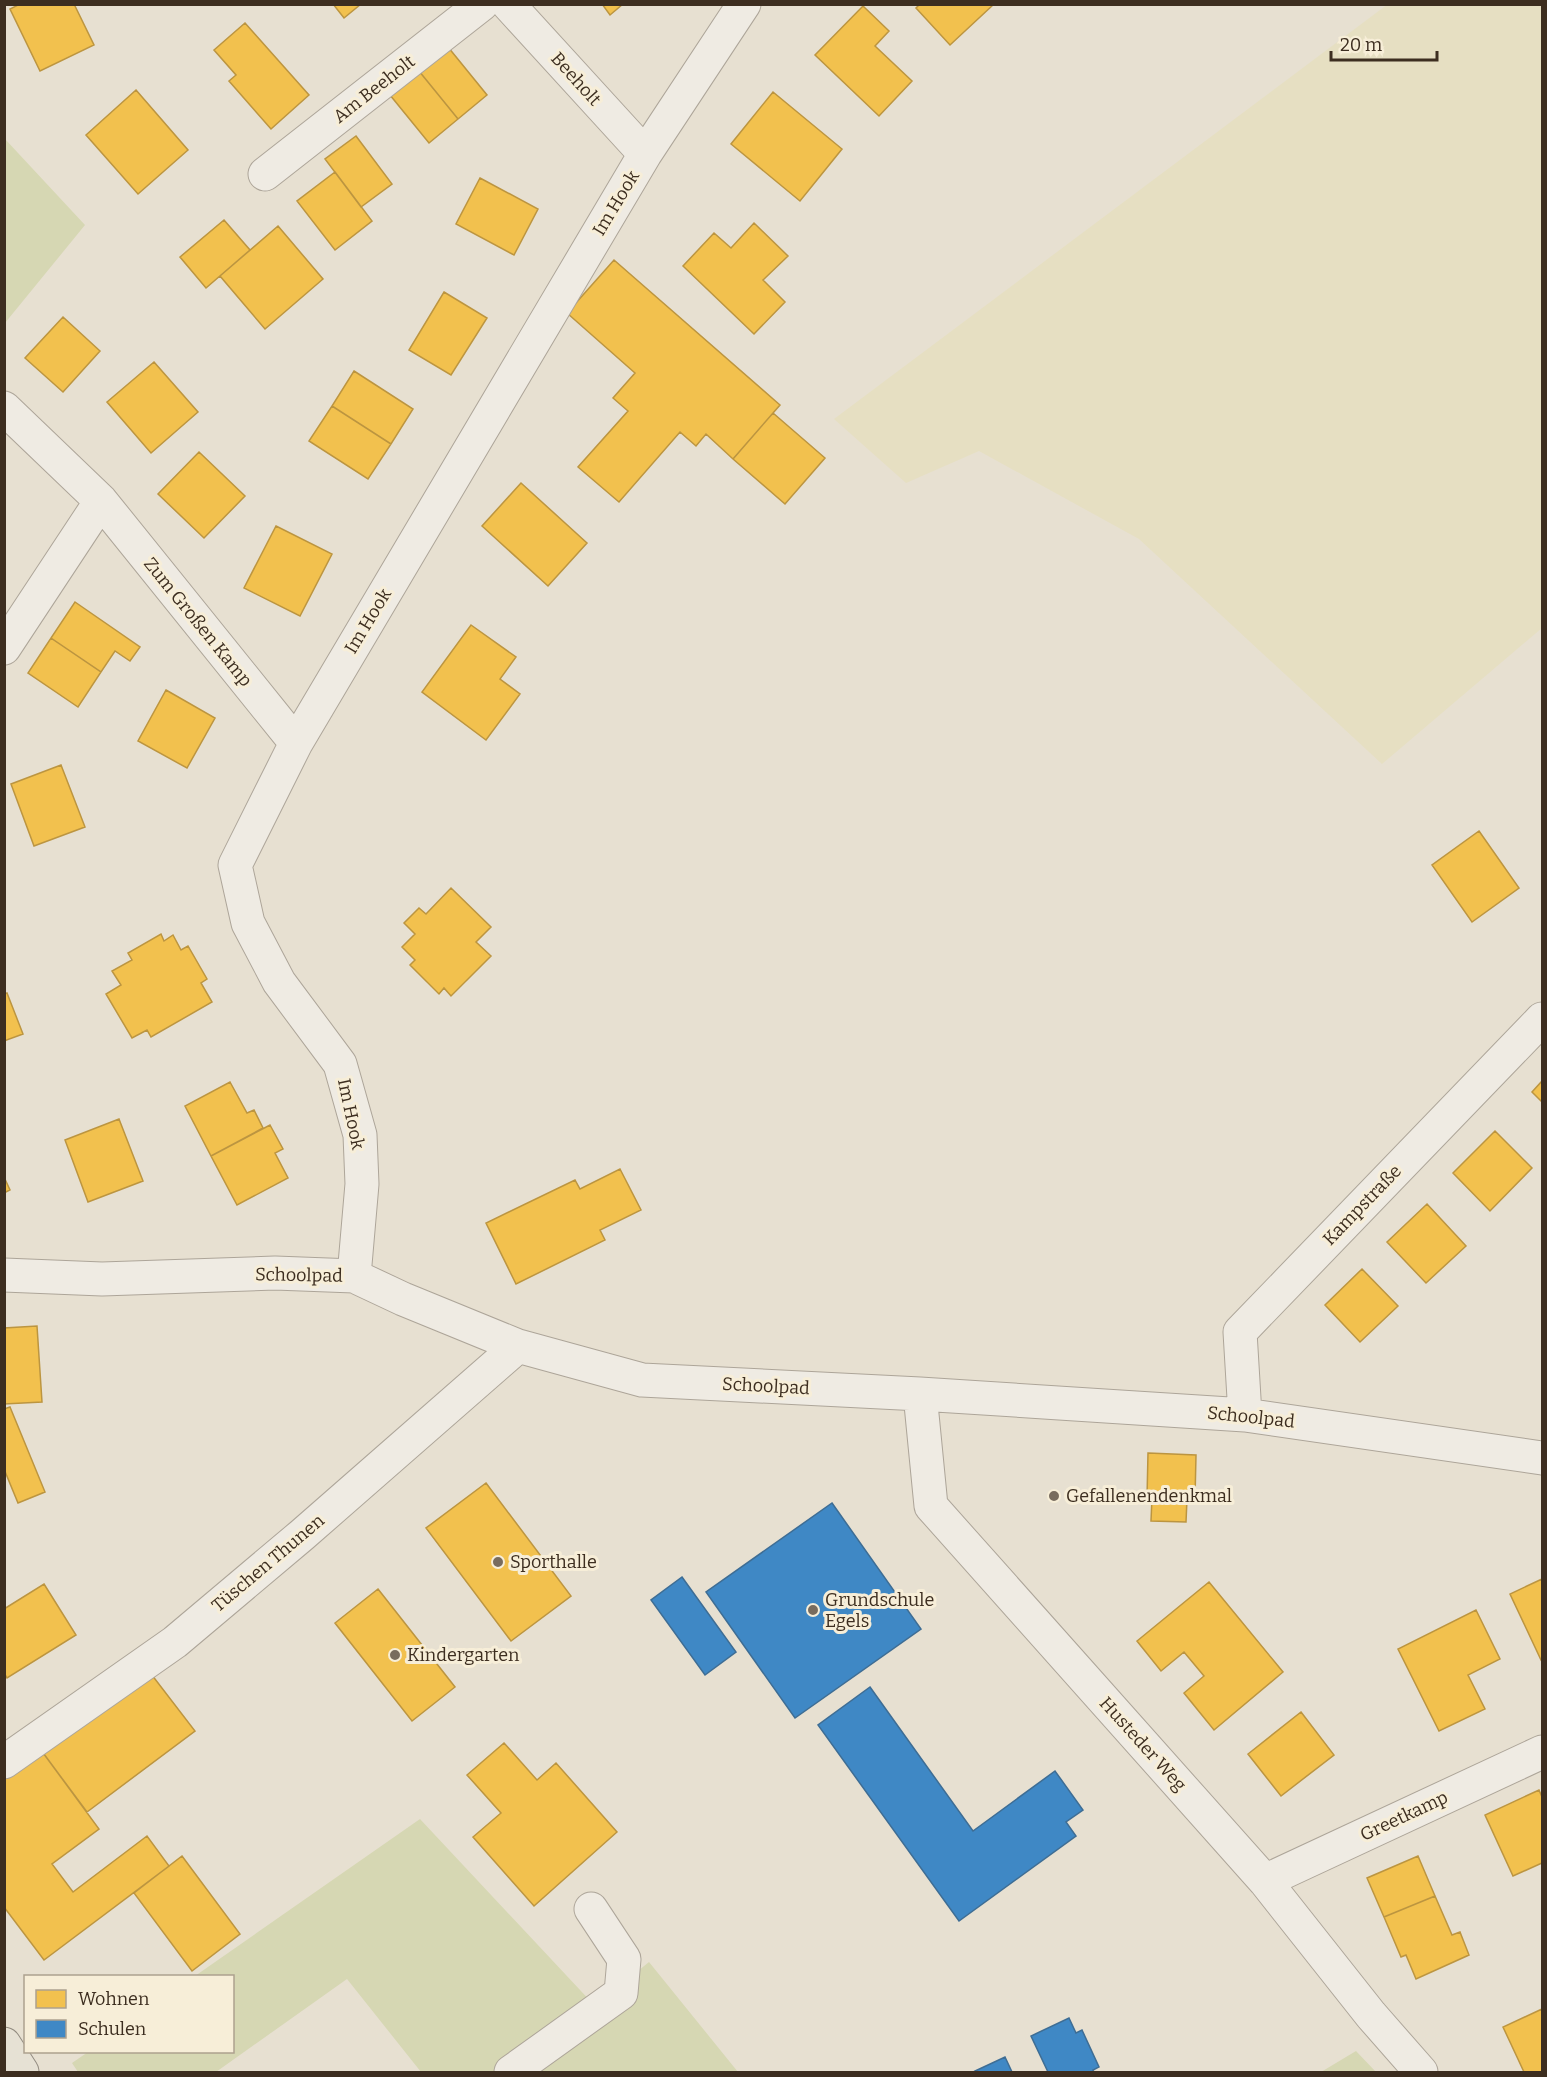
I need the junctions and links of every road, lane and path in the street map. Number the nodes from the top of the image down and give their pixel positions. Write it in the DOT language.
graph roads {
  1 [pos="482,4"];
  2 [pos="508,4"];
  3 [pos="744,4"];
  4 [pos="645,154"];
  5 [pos="265,174"];
  6 [pos="4,408"];
  7 [pos="101,501"];
  8 [pos="4,648"];
  9 [pos="296,743"];
  10 [pos="1542,1019"];
  11 [pos="4,1275"];
  12 [pos="354,1276"];
  13 [pos="518,1346"];
  14 [pos="920,1394"];
  15 [pos="1245,1415"];
  16 [pos="1542,1458"];
  17 [pos="1542,1752"];
  18 [pos="4,1762"];
  19 [pos="1265,1881"];
  20 [pos="591,1909"];
  21 [pos="4,2044"];
  22 [pos="22,2073"];
  23 [pos="511,2073"];
  24 [pos="1421,2073"];
  1 -- 5 [label="street, Am Beeholt"];
  2 -- 4 [label="street, Beeholt"];
  3 -- 4 [label="street, Im Hook"];
  4 -- 9 [label="street, Im Hook"];
  6 -- 7 [label="street, Zum Großen Kamp"];
  7 -- 8 [label="street"];
  7 -- 9 [label="street, Zum Großen Kamp"];
  9 -- 12 [label="street, Im Hook"];
  10 -- 15 [label="street, Kampstraße"];
  11 -- 12 [label="street, Schoolpad"];
  12 -- 13 [label="street, Schoolpad"];
  13 -- 14 [label="street, Schoolpad"];
  13 -- 18 [label="street, Tüschen Thunen"];
  14 -- 15 [label="street, Schoolpad"];
  14 -- 19 [label="street, Husteder Weg"];
  15 -- 16 [label="street, Schoolpad"];
  17 -- 19 [label="street, Greetkamp"];
  19 -- 24 [label="street, Husteder Weg"];
  20 -- 23 [label="street"];
  21 -- 22 [label="main road"];
}
